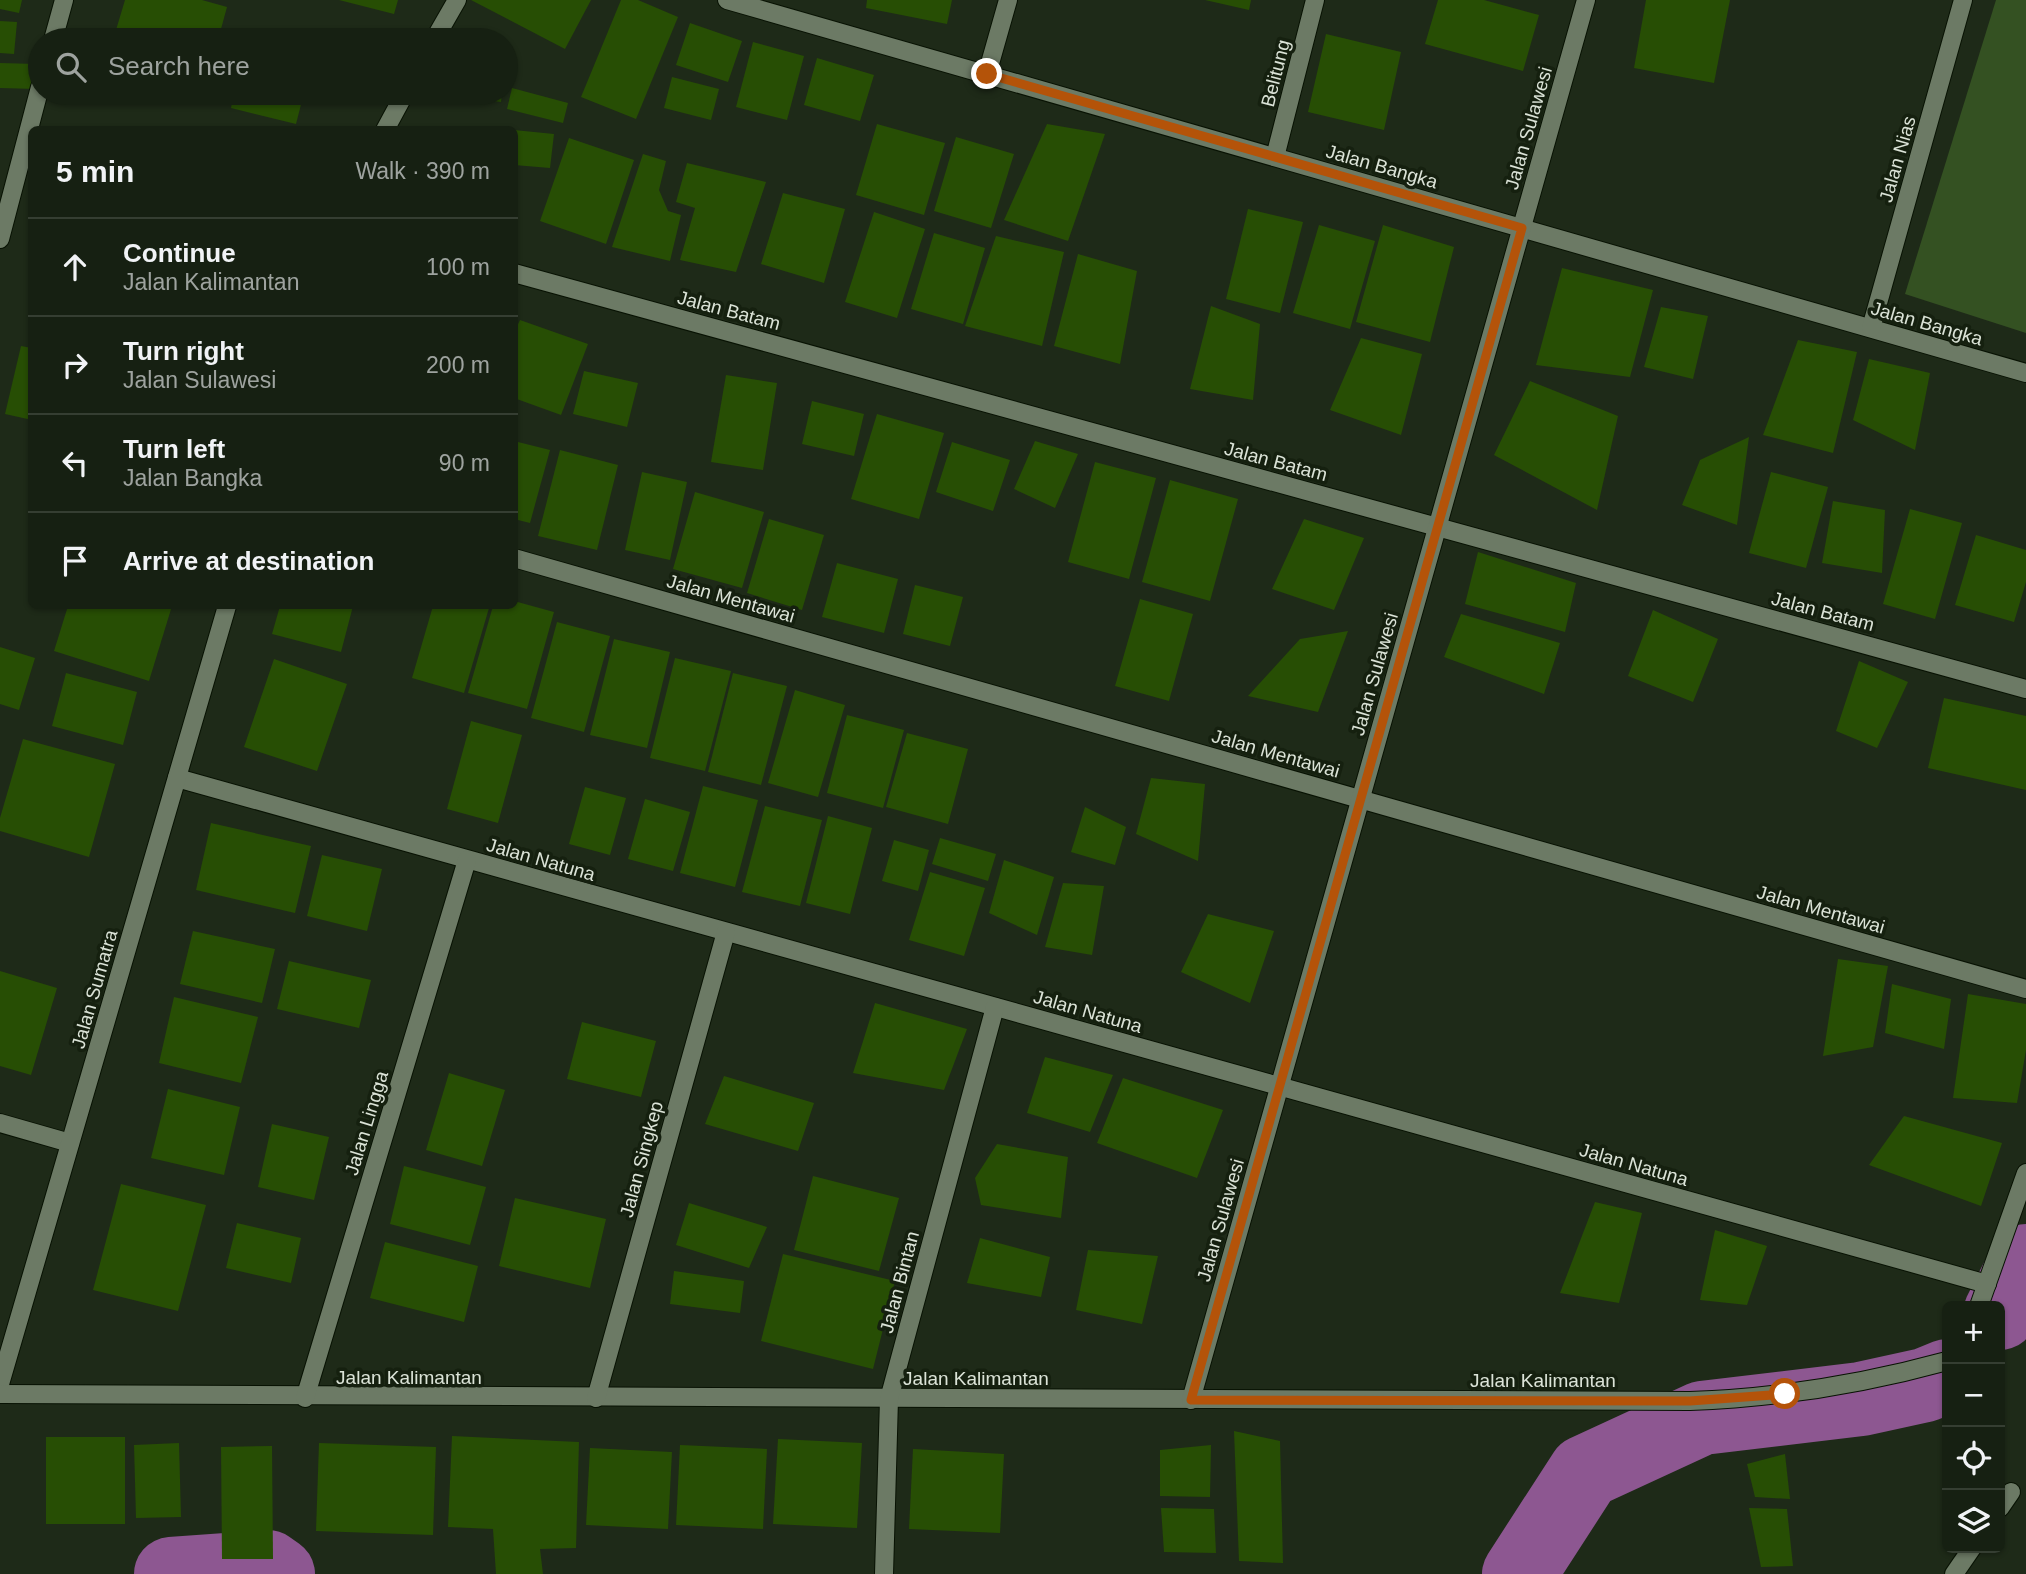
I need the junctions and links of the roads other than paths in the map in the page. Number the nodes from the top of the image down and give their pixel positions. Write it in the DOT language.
graph roads {
  1 [pos="64,0"];
  2 [pos="457,0"];
  3 [pos="727,0"];
  4 [pos="1008,0"];
  5 [pos="1315,0"];
  6 [pos="1586,0"];
  7 [pos="1962,0"];
  8 [pos="56,28"];
  9 [pos="441,28"];
  10 [pos="987,74"];
  11 [pos="35,105"];
  12 [pos="399,105"];
  13 [pos="30,126"];
  14 [pos="387,126"];
  15 [pos="28,133"];
  16 [pos="1275,157"];
  17 [pos="1522,228"];
  18 [pos="0,239"];
  19 [pos="518,274"];
  20 [pos="1871,328"];
  21 [pos="2026,373"];
  22 [pos="1438,527"];
  23 [pos="518,559"];
  24 [pos="227,609"];
  25 [pos="2026,689"];
  26 [pos="177,778"];
  27 [pos="1360,799"];
  28 [pos="467,860"];
  29 [pos="726,932"];
  30 [pos="2026,989"];
  31 [pos="995,1007"];
  32 [pos="1280,1087"];
  33 [pos="0,1123"];
  34 [pos="71,1143"];
  35 [pos="2026,1173"];
  36 [pos="1987,1284"];
  37 [pos="1981,1301"];
  38 [pos="1942,1361"];
  39 [pos="0,1384"];
  40 [pos="0,1394"];
  41 [pos="305,1398"];
  42 [pos="596,1398"];
  43 [pos="889,1399"];
  44 [pos="1191,1400"];
  45 [pos="2011,1492"];
  46 [pos="2005,1500"];
  47 [pos="1969,1553"];
  48 [pos="884,1574"];
  49 [pos="1954,1574"];
  1 -- 8 [label="street"];
  2 -- 9 [label="street"];
  3 -- 10 [label="street, Jalan Bangka"];
  4 -- 10 [label="street"];
  5 -- 16 [label="street, Belitung"];
  6 -- 17 [label="street, Jalan Sulawesi"];
  7 -- 20 [label="street, Jalan Nias"];
  10 -- 16 [label="street, Jalan Bangka"];
  11 -- 13 [label="street"];
  12 -- 14 [label="street"];
  15 -- 18 [label="street"];
  16 -- 17 [label="street, Jalan Bangka"];
  17 -- 20 [label="street, Jalan Bangka"];
  17 -- 22 [label="street, Jalan Sulawesi"];
  19 -- 22 [label="street, Jalan Batam"];
  20 -- 21 [label="street, Jalan Bangka"];
  22 -- 25 [label="street, Jalan Batam"];
  22 -- 27 [label="street, Jalan Sulawesi"];
  23 -- 27 [label="street, Jalan Mentawai"];
  24 -- 26 [label="street, Jalan Sumatra"];
  26 -- 28 [label="street, Jalan Natuna"];
  26 -- 34 [label="street, Jalan Sumatra"];
  27 -- 30 [label="street, Jalan Mentawai"];
  27 -- 32 [label="street, Jalan Sulawesi"];
  28 -- 29 [label="street, Jalan Natuna"];
  28 -- 41 [label="street, Jalan Lingga"];
  29 -- 31 [label="street, Jalan Natuna"];
  29 -- 42 [label="street, Jalan Singkep"];
  31 -- 32 [label="street, Jalan Natuna"];
  31 -- 43 [label="street, Jalan Bintan"];
  32 -- 36 [label="street, Jalan Natuna"];
  32 -- 44 [label="street, Jalan Sulawesi"];
  33 -- 34 [label="street"];
  34 -- 39 [label="street, Jalan Sumatra"];
  35 -- 36 [label="street"];
  36 -- 37 [label="street"];
  38 -- 44 [label="street, Jalan Kalimantan"];
  40 -- 41 [label="street, Jalan Kalimantan"];
  41 -- 42 [label="street, Jalan Kalimantan"];
  42 -- 43 [label="street, Jalan Kalimantan"];
  43 -- 44 [label="street, Jalan Kalimantan"];
  43 -- 48 [label="street, Jalan Bintan"];
  45 -- 46 [label="street"];
  47 -- 49 [label="street"];
}
